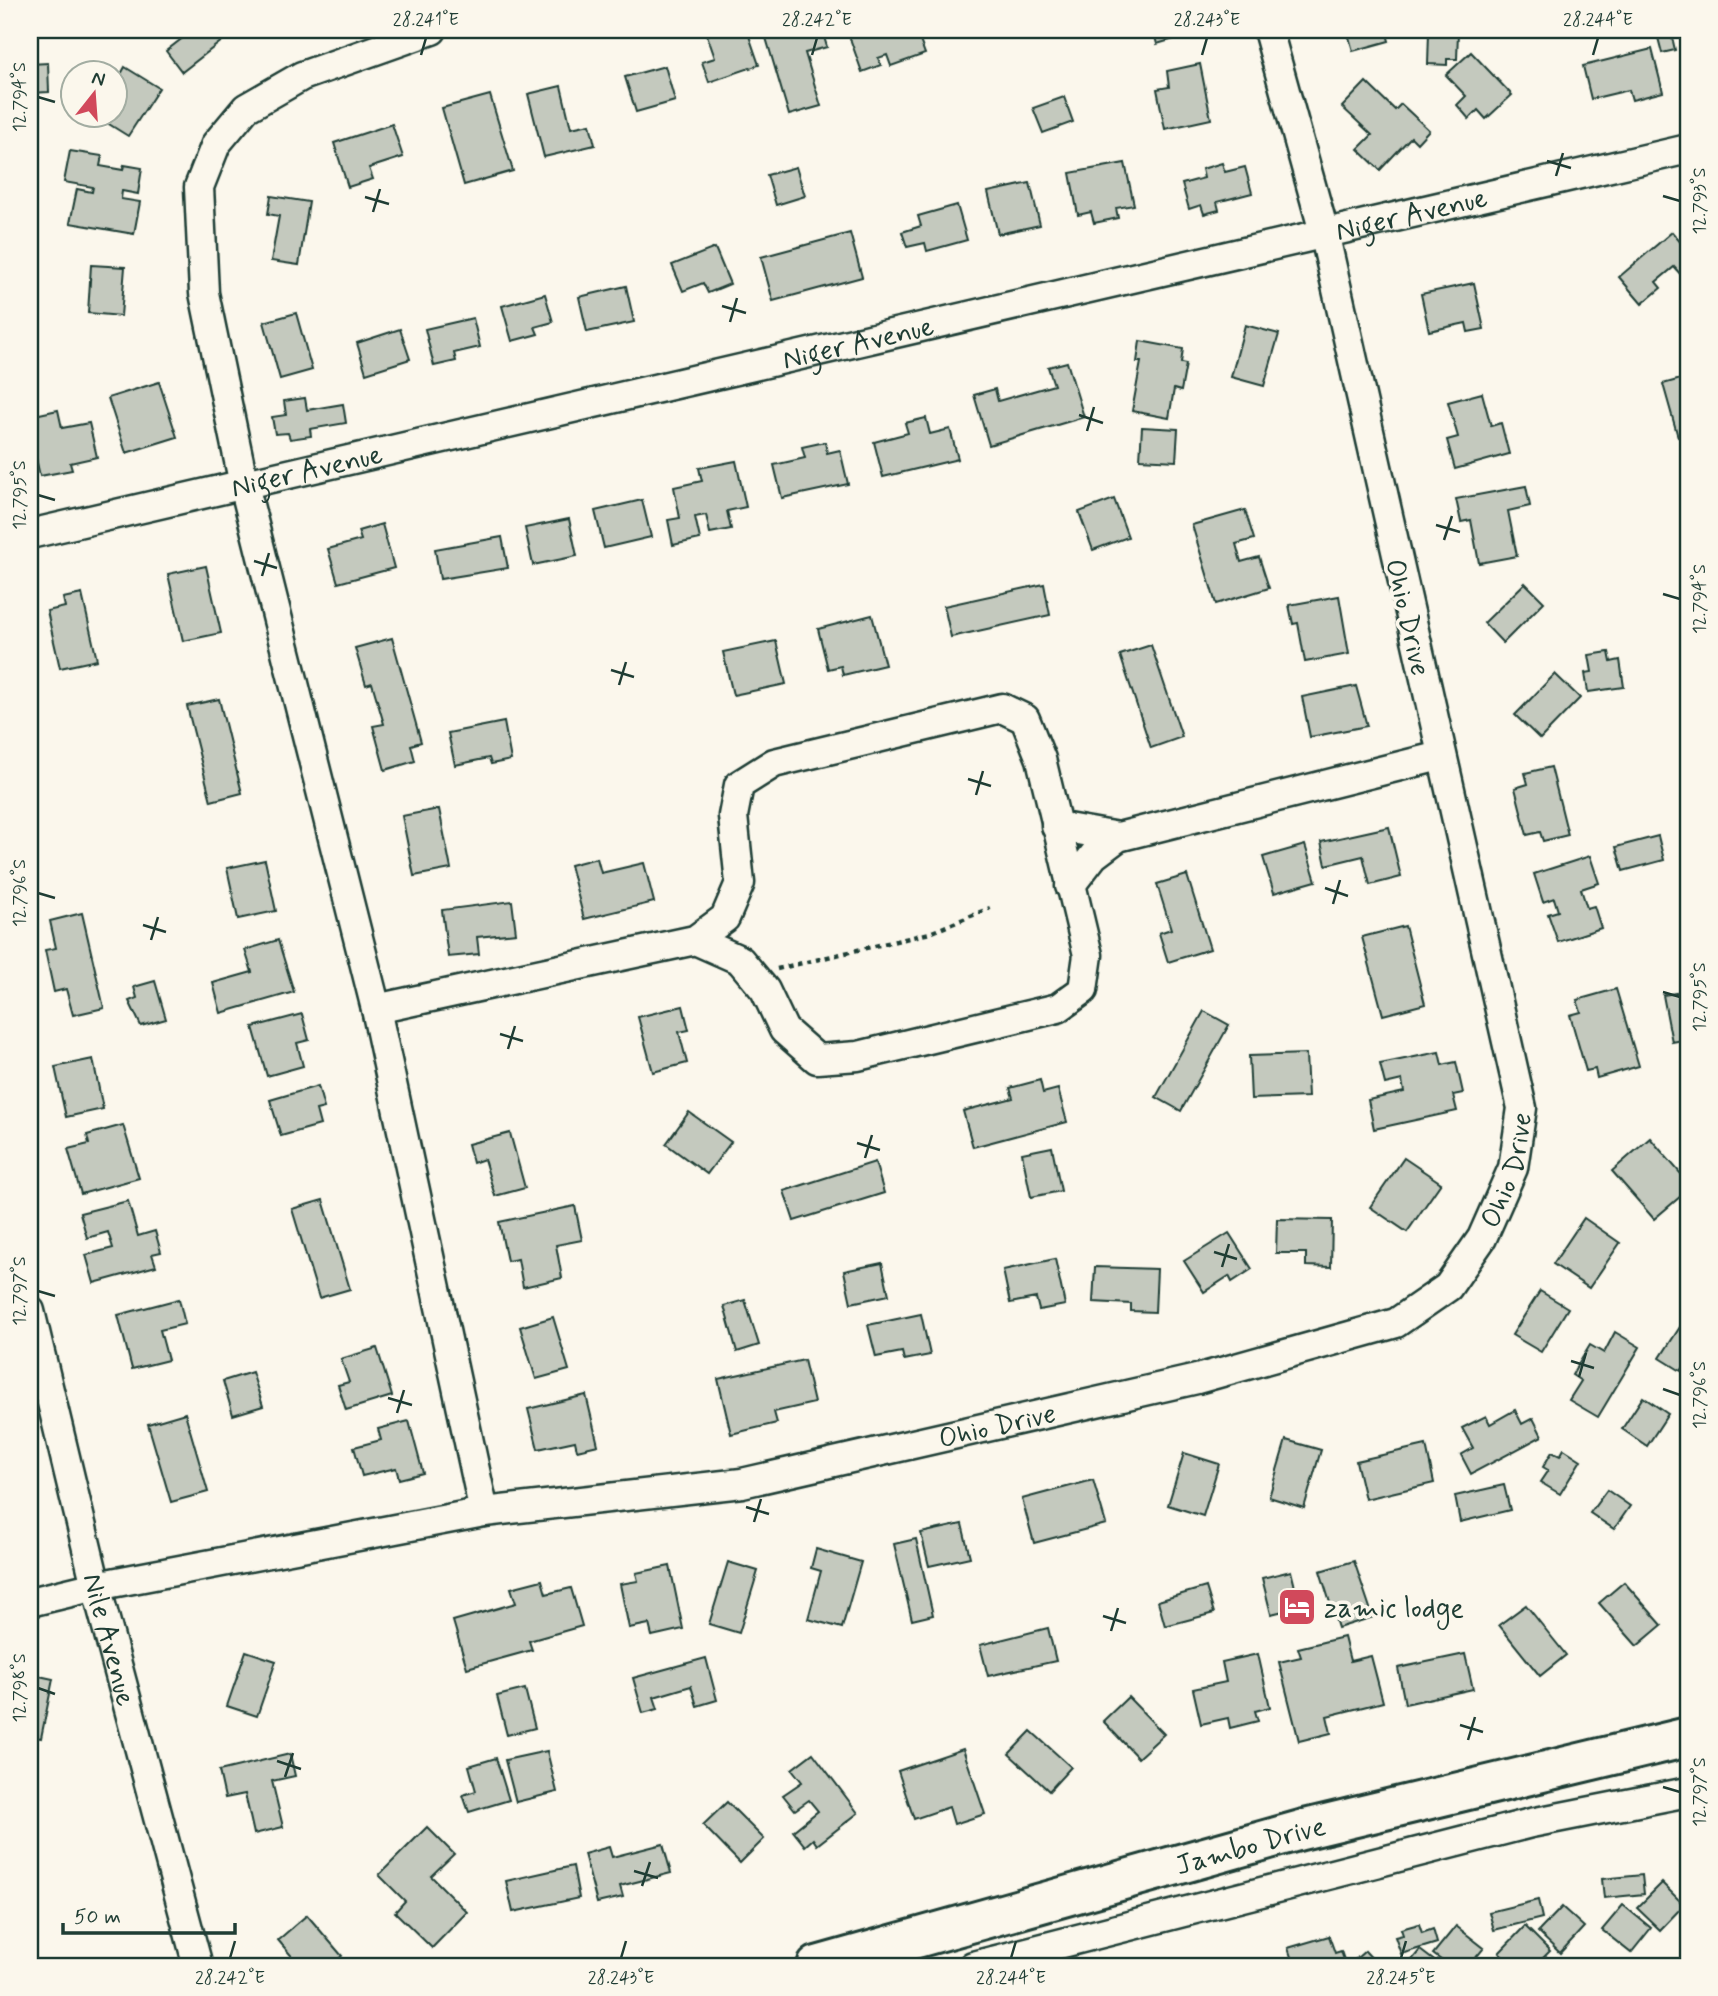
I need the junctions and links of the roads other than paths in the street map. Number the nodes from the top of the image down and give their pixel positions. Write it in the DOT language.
graph roads {
  1 [pos="432,30"];
  2 [pos="1268,30"];
  3 [pos="1688,149"];
  4 [pos="1324,232"];
  5 [pos="244,485"];
  6 [pos="30,534"];
  7 [pos="1440,756"];
  8 [pos="1056,826"];
  9 [pos="1118,837"];
  10 [pos="1070,886"];
  11 [pos="695,940"];
  12 [pos="376,1009"];
  13 [pos="30,1311"];
  14 [pos="484,1512"];
  15 [pos="96,1586"];
  16 [pos="30,1602"];
  17 [pos="1688,1737"];
  18 [pos="1688,1791"];
  19 [pos="198,1966"];
  20 [pos="817,1966"];
  21 [pos="973,1966"];
  1 -- 5 [label="street"];
  2 -- 4 [label="street, Ohio Drive"];
  3 -- 4 [label="street, Niger Avenue"];
  4 -- 5 [label="street, Niger Avenue"];
  4 -- 7 [label="street, Ohio Drive"];
  5 -- 6 [label="street, Niger Avenue"];
  5 -- 12 [label="street"];
  7 -- 9 [label="street"];
  7 -- 14 [label="street, Ohio Drive"];
  8 -- 9 [label="street"];
  8 -- 10 [label="street"];
  8 -- 11 [label="street"];
  9 -- 10 [label="street"];
  10 -- 11 [label="street"];
  11 -- 12 [label="street"];
  12 -- 14 [label="street"];
  13 -- 15 [label="street, Nile Avenue"];
  14 -- 15 [label="street, Ohio Drive"];
  15 -- 16 [label="street, Ohio Drive"];
  15 -- 19 [label="street, Nile Avenue"];
  17 -- 20 [label="main road, Jambo Drive"];
  18 -- 21 [label="street, Jambo Drive"];
}
